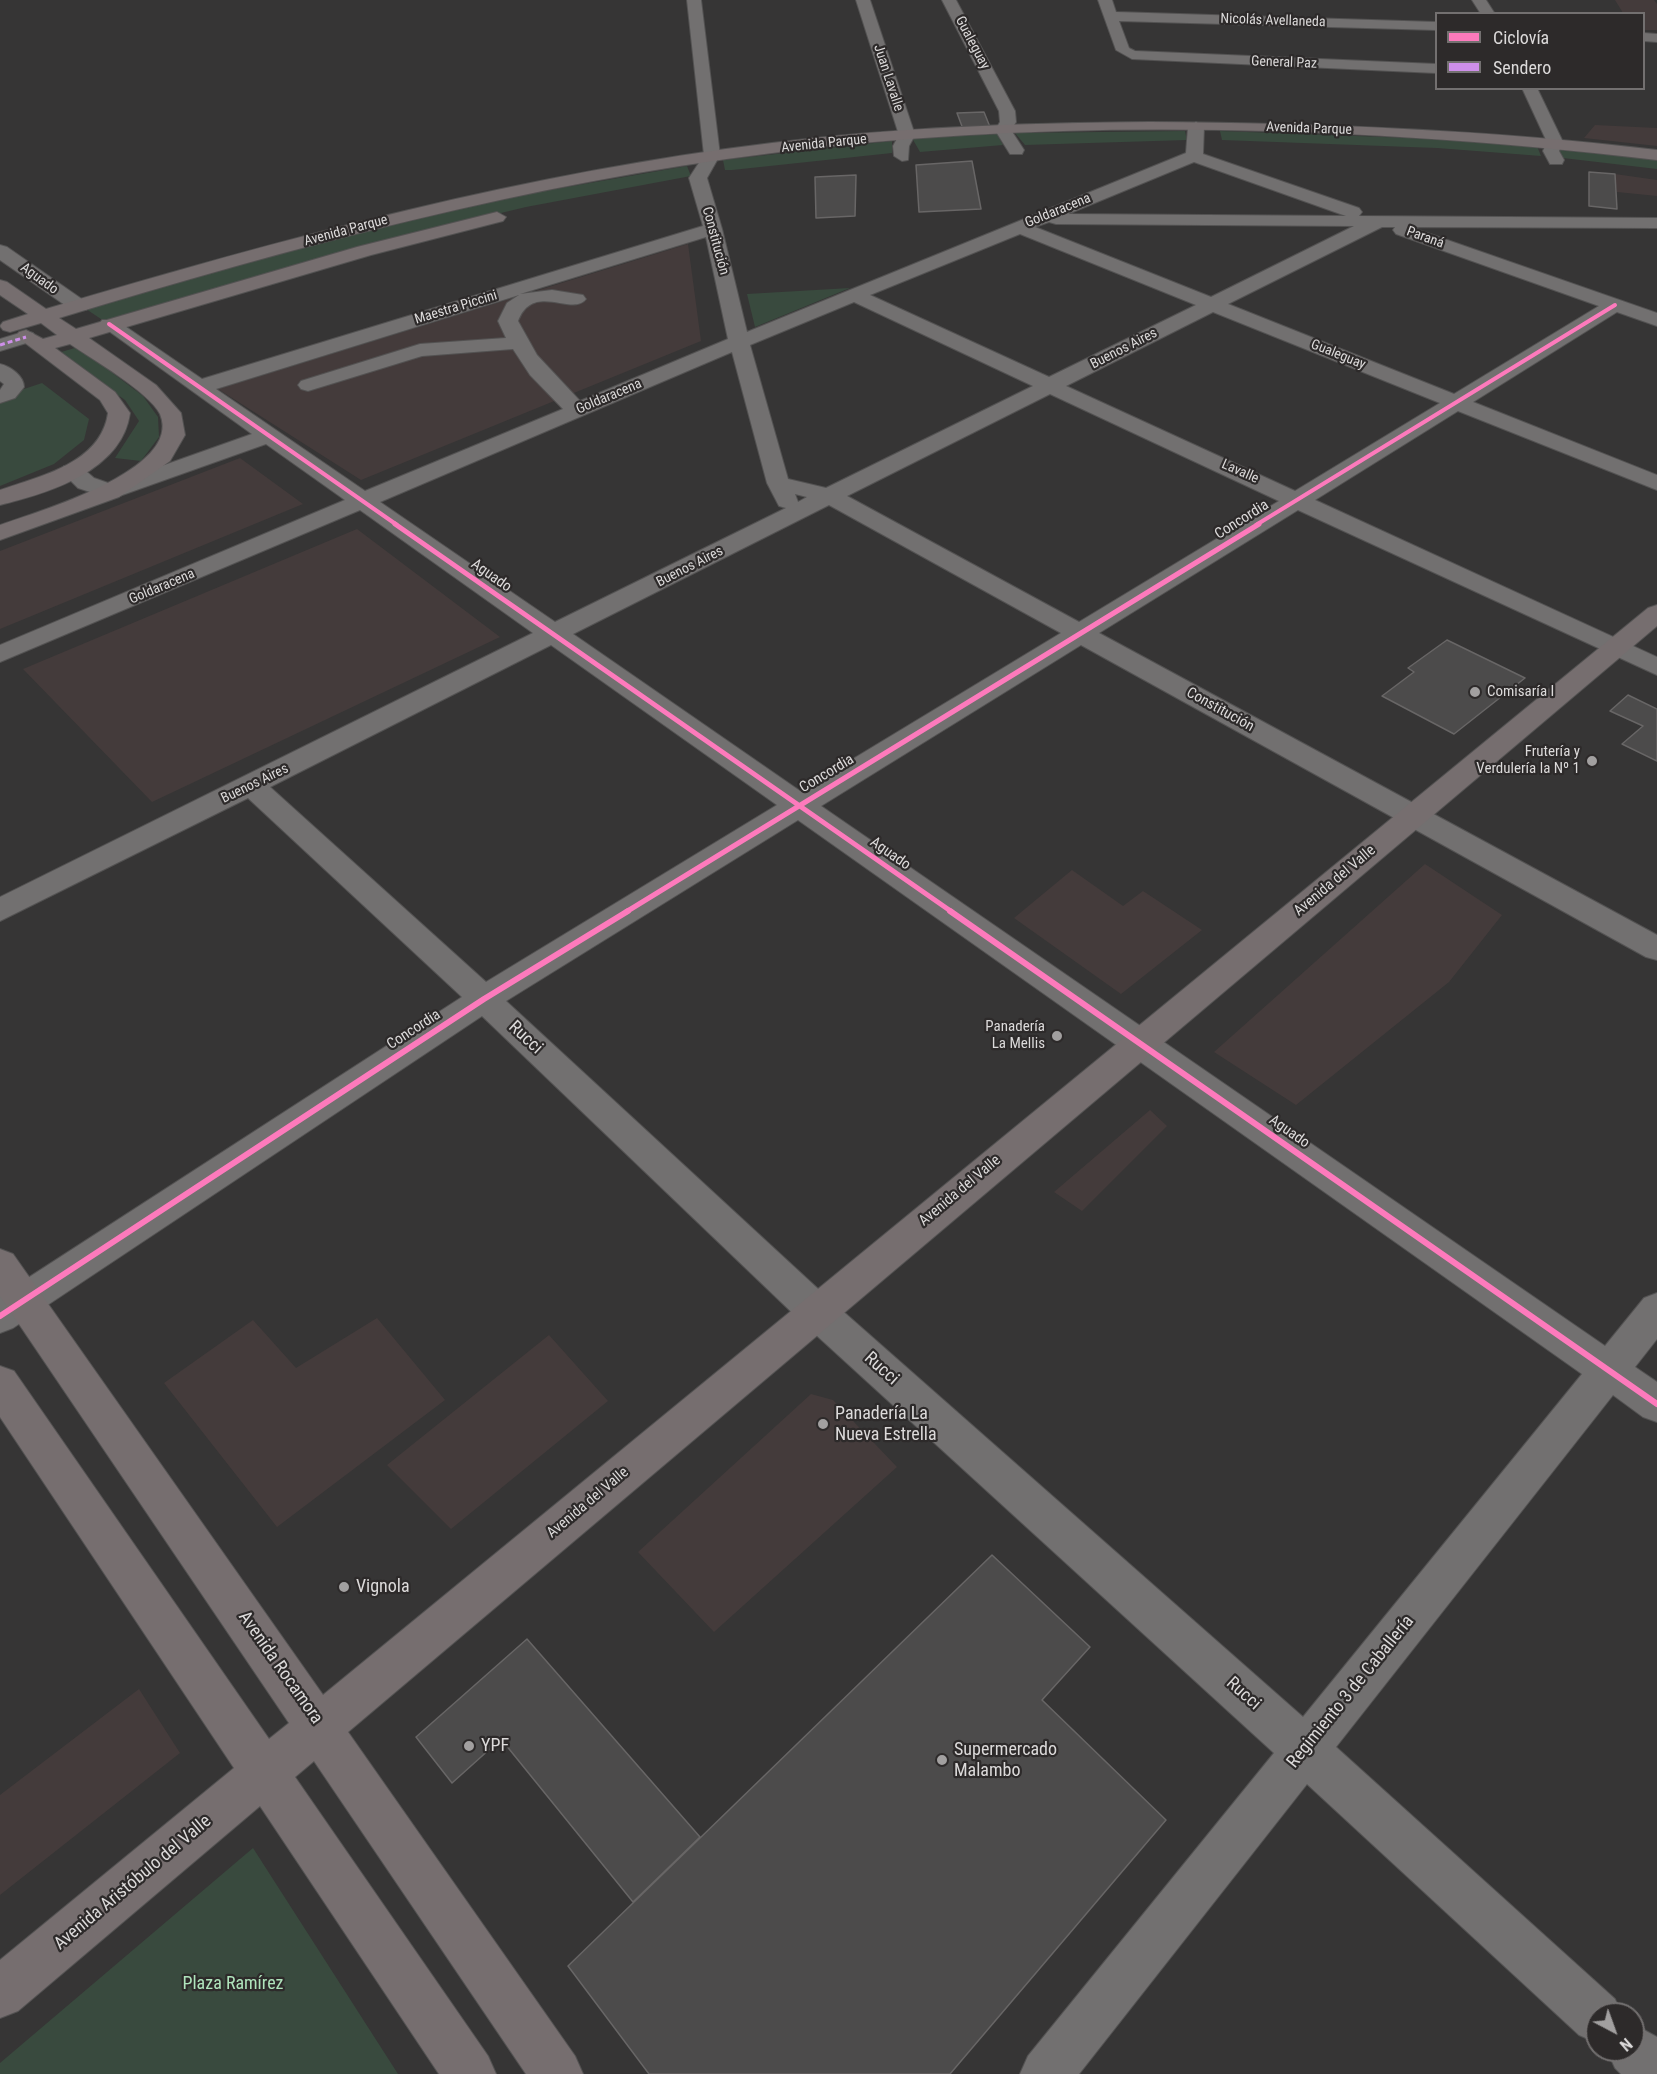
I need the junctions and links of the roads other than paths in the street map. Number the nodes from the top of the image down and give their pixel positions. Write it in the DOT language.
graph roads {
  1 [pos="693,0"];
  2 [pos="863,0"];
  3 [pos="949,0"];
  4 [pos="1105,0"];
  5 [pos="1294,7"];
  6 [pos="1110,16"];
  7 [pos="1435,26"];
  8 [pos="1303,27"];
  9 [pos="1435,69"];
  10 [pos="1530,90"];
  11 [pos="1003,130"];
  12 [pos="907,135"];
  13 [pos="1195,142"];
  14 [pos="1555,142"];
  15 [pos="1134,144"];
  16 [pos="1244,145"];
  17 [pos="1038,149"];
  18 [pos="1016,150"];
  19 [pos="1387,150"];
  20 [pos="993,151"];
  21 [pos="712,155"];
  22 [pos="925,155"];
  23 [pos="1657,155"];
  24 [pos="902,156"];
  25 [pos="880,158"];
  26 [pos="1556,160"];
  27 [pos="1657,171"];
  28 [pos="720,176"];
  29 [pos="692,179"];
  30 [pos="520,212"];
  31 [pos="1039,219"];
  32 [pos="1378,221"];
  33 [pos="1657,223"];
  34 [pos="1019,227"];
  35 [pos="713,229"];
  36 [pos="0,251"];
  37 [pos="0,286"];
  38 [pos="854,295"];
  39 [pos="576,299"];
  40 [pos="1212,304"];
  41 [pos="1615,305"];
  42 [pos="79,306"];
  43 [pos="44,315"];
  44 [pos="1657,320"];
  45 [pos="109,324"];
  46 [pos="19,332"];
  47 [pos="74,335"];
  48 [pos="739,342"];
  49 [pos="517,343"];
  50 [pos="0,345"];
  51 [pos="0,370"];
  52 [pos="308,385"];
  53 [pos="1050,386"];
  54 [pos="199,387"];
  55 [pos="0,397"];
  56 [pos="1456,403"];
  57 [pos="578,411"];
  58 [pos="269,436"];
  59 [pos="72,471"];
  60 [pos="778,483"];
  61 [pos="1657,483"];
  62 [pos="111,492"];
  63 [pos="829,496"];
  64 [pos="0,498"];
  65 [pos="1299,499"];
  66 [pos="364,502"];
  67 [pos="794,514"];
  68 [pos="0,534"];
  69 [pos="1657,613"];
  70 [pos="1080,633"];
  71 [pos="554,635"];
  72 [pos="1615,647"];
  73 [pos="0,654"];
  74 [pos="1657,667"];
  75 [pos="252,786"];
  76 [pos="799,805"];
  77 [pos="1413,816"];
  78 [pos="0,910"];
  79 [pos="1657,949"];
  80 [pos="484,999"];
  81 [pos="1140,1043"];
  82 [pos="0,1265"];
  83 [pos="12,1308"];
  84 [pos="1657,1310"];
  85 [pos="816,1311"];
  86 [pos="1609,1370"];
  87 [pos="0,1384"];
  88 [pos="1657,1404"];
  89 [pos="321,1727"];
  90 [pos="1305,1750"];
  91 [pos="266,1772"];
  92 [pos="0,1994"];
  93 [pos="1585,2006"];
  94 [pos="1645,2061"];
  95 [pos="1657,2072"];
  96 [pos="470,2074"];
  97 [pos="557,2074"];
  98 [pos="1046,2074"];
  1 -- 21 [label="street"];
  2 -- 12 [label="street, Juan Lavalle"];
  3 -- 11 [label="street, Gualeguay"];
  4 -- 6 [label="street"];
  5 -- 8 [label="street"];
  6 -- 8 [label="street, Nicolás Avellaneda"];
  6 -- 9 [label="street, General Paz"];
  7 -- 8 [label="street, Nicolás Avellaneda"];
  10 -- 14 [label="street"];
  11 -- 12 [label="main road, Avenida Parque"];
  11 -- 13 [label="main road, Avenida Parque"];
  11 -- 18 [label="street"];
  12 -- 21 [label="main road, Avenida Parque"];
  12 -- 24 [label="street"];
  13 -- 14 [label="main road, Avenida Parque"];
  13 -- 15 [label="main road, Avenida Parque"];
  13 -- 16 [label="main road, Avenida Parque"];
  13 -- 31 [label="street, Goldaracena"];
  13 -- 32 [label="street, Paraná"];
  14 -- 23 [label="main road, Avenida Parque"];
  14 -- 26 [label="street"];
  17 -- 18 [label="main road"];
  18 -- 20 [label="main road"];
  19 -- 26 [label="main road"];
  21 -- 29 [label="street"];
  21 -- 42 [label="main road, Avenida Parque"];
  22 -- 24 [label="main road, Avenida Parque"];
  24 -- 25 [label="main road, Avenida Parque"];
  26 -- 27 [label="main road"];
  28 -- 29 [label="main road"];
  29 -- 35 [label="street, Constitución"];
  30 -- 45 [label="main road, Avenida Parque"];
  31 -- 32 [label="street"];
  31 -- 34 [label="street, Goldaracena"];
  32 -- 33 [label="street"];
  32 -- 40 [label="street, Buenos Aires"];
  32 -- 41 [label="street, Paraná"];
  34 -- 38 [label="street, Goldaracena"];
  34 -- 40 [label="street, Gualeguay"];
  35 -- 48 [label="street, Constitución"];
  35 -- 54 [label="street, Maestra Piccini"];
  36 -- 42 [label="street, Aguado"];
  37 -- 43 [label="main road"];
  38 -- 48 [label="street, Goldaracena"];
  38 -- 53 [label="street, Lavalle"];
  39 -- 49 [label="street"];
  40 -- 53 [label="street, Buenos Aires"];
  40 -- 56 [label="street, Gualeguay"];
  41 -- 44 [label="street, Paraná"];
  41 -- 56 [label="street, Concordia"];
  42 -- 43 [label="main road, Avenida Parque"];
  43 -- 46 [label="main road, Avenida Parque"];
  43 -- 47 [label="main road"];
  45 -- 47 [label="main road, Avenida Parque"];
  45 -- 54 [label="street, Aguado"];
  46 -- 47 [label="main road, Avenida Parque"];
  46 -- 50 [label="street"];
  46 -- 59 [label="main road"];
  47 -- 62 [label="main road"];
  48 -- 57 [label="street, Goldaracena"];
  48 -- 60 [label="street, Constitución"];
  49 -- 52 [label="street"];
  49 -- 57 [label="street"];
  51 -- 55 [label="street"];
  53 -- 63 [label="street, Buenos Aires"];
  53 -- 65 [label="street, Lavalle"];
  54 -- 58 [label="street, Aguado"];
  56 -- 61 [label="street, Gualeguay"];
  56 -- 65 [label="street, Concordia"];
  57 -- 66 [label="street, Goldaracena"];
  58 -- 62 [label="street"];
  58 -- 66 [label="street, Aguado"];
  59 -- 62 [label="street"];
  59 -- 64 [label="main road"];
  60 -- 63 [label="street, Constitución"];
  60 -- 67 [label="street, Constitución"];
  62 -- 68 [label="main road"];
  63 -- 67 [label="street, Buenos Aires"];
  63 -- 70 [label="street, Constitución"];
  65 -- 70 [label="street, Concordia"];
  65 -- 72 [label="street, Lavalle"];
  66 -- 71 [label="street, Aguado"];
  66 -- 73 [label="street, Goldaracena"];
  67 -- 71 [label="street, Buenos Aires"];
  69 -- 72 [label="main road, Avenida del Valle"];
  70 -- 76 [label="street, Concordia"];
  70 -- 77 [label="street, Constitución"];
  71 -- 75 [label="street, Buenos Aires"];
  71 -- 76 [label="street, Aguado"];
  72 -- 74 [label="street, Lavalle"];
  72 -- 77 [label="main road, Avenida del Valle"];
  75 -- 78 [label="street, Buenos Aires"];
  75 -- 80 [label="street, Rucci"];
  76 -- 80 [label="street, Concordia"];
  76 -- 81 [label="street, Aguado"];
  77 -- 79 [label="street, Constitución"];
  77 -- 81 [label="main road, Avenida del Valle"];
  80 -- 83 [label="street, Concordia"];
  80 -- 85 [label="street, Rucci"];
  81 -- 85 [label="main road, Avenida del Valle"];
  81 -- 86 [label="street, Aguado"];
  82 -- 83 [label="main road, Avenida Rocamora"];
  83 -- 89 [label="main road, Avenida Rocamora"];
  84 -- 86 [label="street, Regimiento 3 de Caballería"];
  85 -- 89 [label="main road, Avenida del Valle"];
  85 -- 90 [label="street, Rucci"];
  86 -- 88 [label="street, Aguado"];
  86 -- 90 [label="street, Regimiento 3 de Caballería"];
  87 -- 91 [label="main road"];
  89 -- 91 [label="main road, Avenida del Valle"];
  89 -- 97 [label="main road, Avenida Rocamora"];
  90 -- 93 [label="street, Rucci"];
  90 -- 98 [label="street, Regimiento 3 de Caballería"];
  91 -- 92 [label="main road, Avenida Aristóbulo del Valle"];
  91 -- 96 [label="main road"];
  94 -- 95 [label="street"];
}
